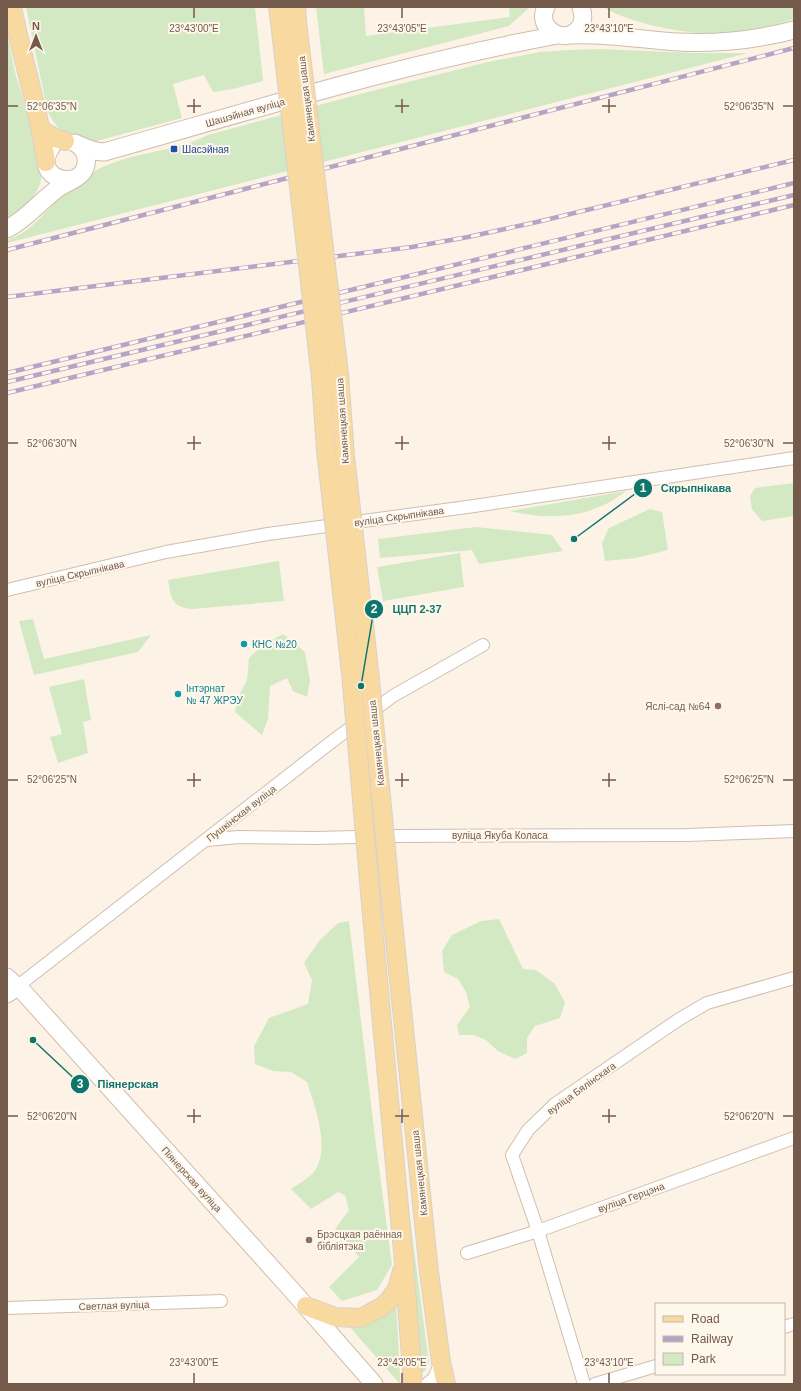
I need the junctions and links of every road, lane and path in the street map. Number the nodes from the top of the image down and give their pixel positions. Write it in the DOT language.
graph roads {
  1 [pos="12,7"];
  2 [pos="581,8"];
  3 [pos="544,12"];
  4 [pos="288,14"];
  5 [pos="794,30"];
  6 [pos="564,35"];
  7 [pos="640,39"];
  8 [pos="503,46"];
  9 [pos="41,130"];
  10 [pos="71,142"];
  11 [pos="104,152"];
  12 [pos="47,165"];
  13 [pos="78,175"];
  14 [pos="44,199"];
  15 [pos="7,229"];
  16 [pos="794,458"];
  17 [pos="7,590"];
  18 [pos="483,645"];
  19 [pos="794,831"];
  20 [pos="207,840"];
  21 [pos="794,978"];
  22 [pos="11,986"];
  23 [pos="794,1138"];
  24 [pos="538,1231"];
  25 [pos="467,1253"];
  26 [pos="404,1262"];
  27 [pos="221,1301"];
  28 [pos="306,1306"];
  29 [pos="7,1308"];
  30 [pos="441,1362"];
  31 [pos="655,1366"];
  32 [pos="374,1382"];
  33 [pos="413,1384"];
  34 [pos="427,1384"];
  35 [pos="446,1384"];
  36 [pos="584,1384"];
  37 [pos="595,1384"];
  1 -- 9 [label="main road"];
  2 -- 6 [label="main road"];
  2 -- 7 [label="main road"];
  3 -- 6 [label="main road"];
  3 -- 8 [label="main road"];
  4 -- 26 [label="main road, Камянецкая шаша, bridge"];
  4 -- 30 [label="main road, Камянецкая шаша, bridge"];
  5 -- 7 [label="main road"];
  6 -- 7 [label="main road"];
  6 -- 8 [label="main road"];
  8 -- 11 [label="main road, Шашэйная вуліца"];
  9 -- 10 [label="main road"];
  9 -- 12 [label="main road"];
  10 -- 11 [label="main road, Шашэйная вуліца"];
  10 -- 12 [label="main road"];
  10 -- 13 [label="main road"];
  11 -- 13 [label="main road, Шашэйная вуліца"];
  12 -- 13 [label="main road"];
  12 -- 14 [label="main road"];
  13 -- 14 [label="main road, Шашэйная вуліца"];
  14 -- 15 [label="main road, Шашэйная вуліца"];
  16 -- 17 [label="street, вуліца Скрыпнікава"];
  18 -- 20 [label="street, Пушкінская вуліца"];
  19 -- 20 [label="street, вуліца Якуба Коласа"];
  20 -- 22 [label="street, Пушкінская вуліца"];
  21 -- 24 [label="street, вуліца Бялінскага"];
  22 -- 28 [label="main road, Піянерская вуліца"];
  23 -- 24 [label="street, вуліца Герцэна"];
  24 -- 25 [label="street, вуліца Герцэна"];
  24 -- 36 [label="street, вуліца Бялінскага"];
  26 -- 28 [label="main road"];
  26 -- 33 [label="main road, Камянецкая шаша"];
  27 -- 29 [label="street, Светлая вуліца"];
  28 -- 32 [label="main road, Піянерская вуліца"];
  30 -- 34 [label="street"];
  30 -- 35 [label="main road, Камянецкая шаша"];
  31 -- 37 [label="street"];
}
